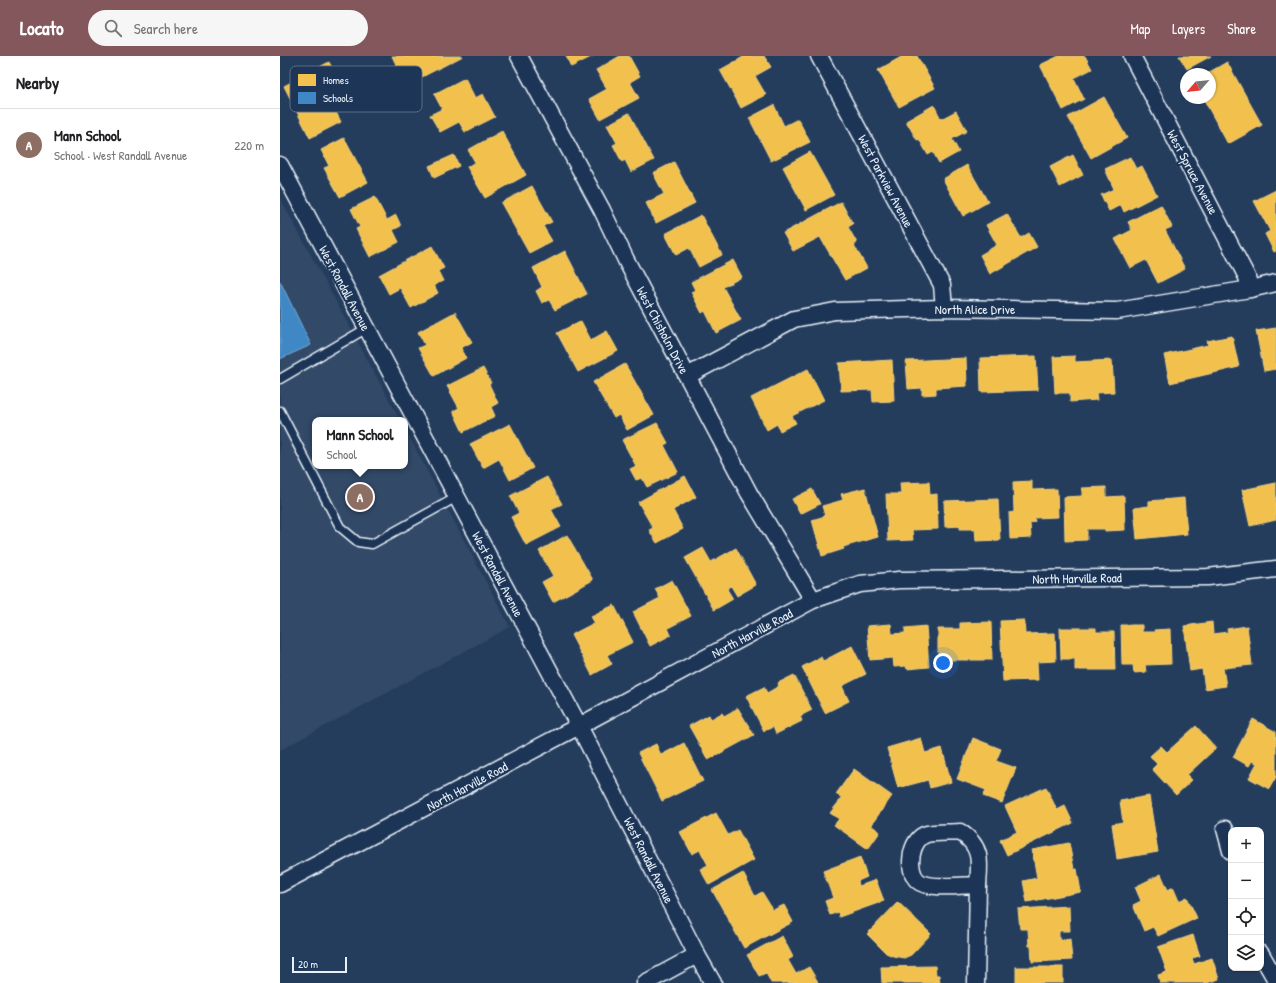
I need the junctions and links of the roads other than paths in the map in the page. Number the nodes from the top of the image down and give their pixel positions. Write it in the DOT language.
graph roads {
  1 [pos="519,56"];
  2 [pos="819,56"];
  3 [pos="1132,56"];
  4 [pos="280,165"];
  5 [pos="1276,283"];
  6 [pos="1250,289"];
  7 [pos="944,308"];
  8 [pos="367,328"];
  9 [pos="687,376"];
  10 [pos="280,379"];
  11 [pos="280,411"];
  12 [pos="457,497"];
  13 [pos="1276,569"];
  14 [pos="813,600"];
  15 [pos="579,726"];
  16 [pos="1225,829"];
  17 [pos="1228,840"];
  18 [pos="280,884"];
  19 [pos="978,885"];
  20 [pos="697,955"];
  21 [pos="1264,959"];
  22 [pos="1276,980"];
  23 [pos="645,983"];
  24 [pos="713,983"];
  25 [pos="976,983"];
  1 -- 9 [label="street, West Chisholm Drive"];
  2 -- 7 [label="street, West Parkview Avenue"];
  3 -- 6 [label="street, West Spruce Avenue"];
  4 -- 8 [label="street, West Randall Avenue"];
  5 -- 6 [label="street, North Alice Drive"];
  6 -- 7 [label="street, North Alice Drive"];
  7 -- 9 [label="street, North Alice Drive"];
  8 -- 10 [label="lane"];
  8 -- 12 [label="street, West Randall Avenue"];
  9 -- 14 [label="street, West Chisholm Drive"];
  11 -- 12 [label="lane"];
  12 -- 15 [label="street, West Randall Avenue"];
  13 -- 14 [label="street, North Harville Road"];
  14 -- 15 [label="street, North Harville Road"];
  15 -- 18 [label="street, North Harville Road"];
  15 -- 20 [label="street, West Randall Avenue"];
  16 -- 17 [label="street"];
  19 -- 19 [label="street"];
  19 -- 25 [label="street"];
  20 -- 23 [label="street"];
  20 -- 24 [label="street, West Randall Avenue"];
  21 -- 22 [label="street"];
}
